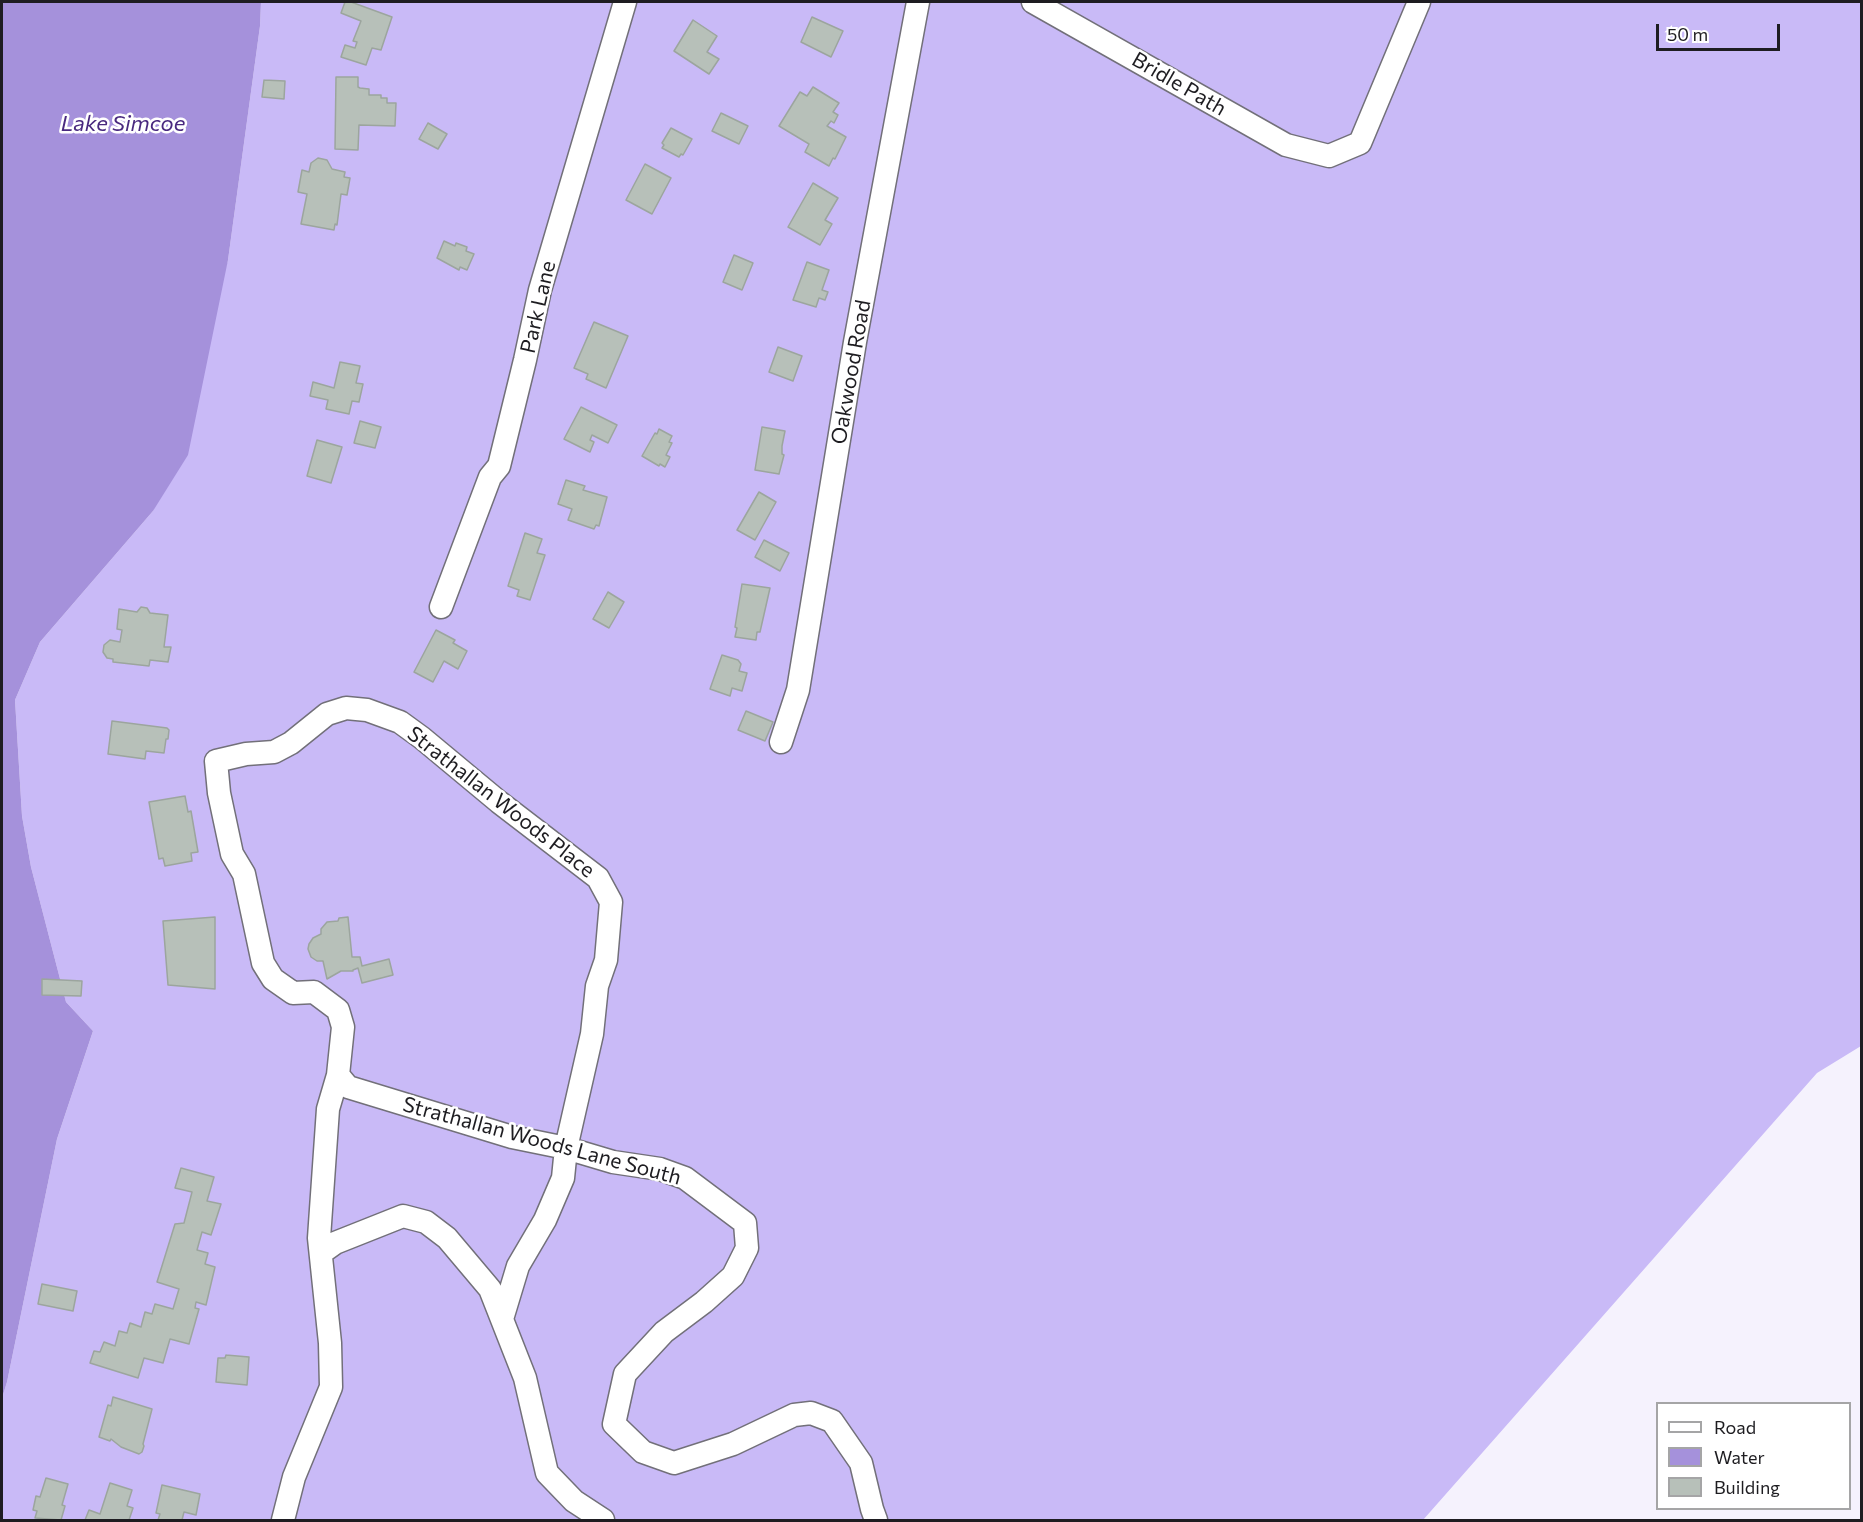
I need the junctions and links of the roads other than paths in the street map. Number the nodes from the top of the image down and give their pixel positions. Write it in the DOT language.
graph roads {
  1 [pos="625,2"];
  2 [pos="918,2"];
  3 [pos="1033,2"];
  4 [pos="1419,2"];
  5 [pos="441,607"];
  6 [pos="781,742"];
  7 [pos="338,1075"];
  8 [pos="566,1148"];
  9 [pos="321,1253"];
  10 [pos="502,1319"];
  11 [pos="283,1521"];
  12 [pos="603,1521"];
  13 [pos="876,1521"];
  1 -- 5 [label="street, Park Lane"];
  2 -- 6 [label="street, Oakwood Road"];
  3 -- 4 [label="street, Bridle Path"];
  7 -- 8 [label="street, Strathallan Woods Lane South"];
  7 -- 8 [label="street, Strathallan Woods Place"];
  7 -- 9 [label="street, Strathallan Woods Place"];
  8 -- 10 [label="street"];
  8 -- 13 [label="street, Strathallan Woods Lane South"];
  9 -- 10 [label="street"];
  9 -- 11 [label="street, Strathallan Woods Place"];
  10 -- 12 [label="street"];
}
